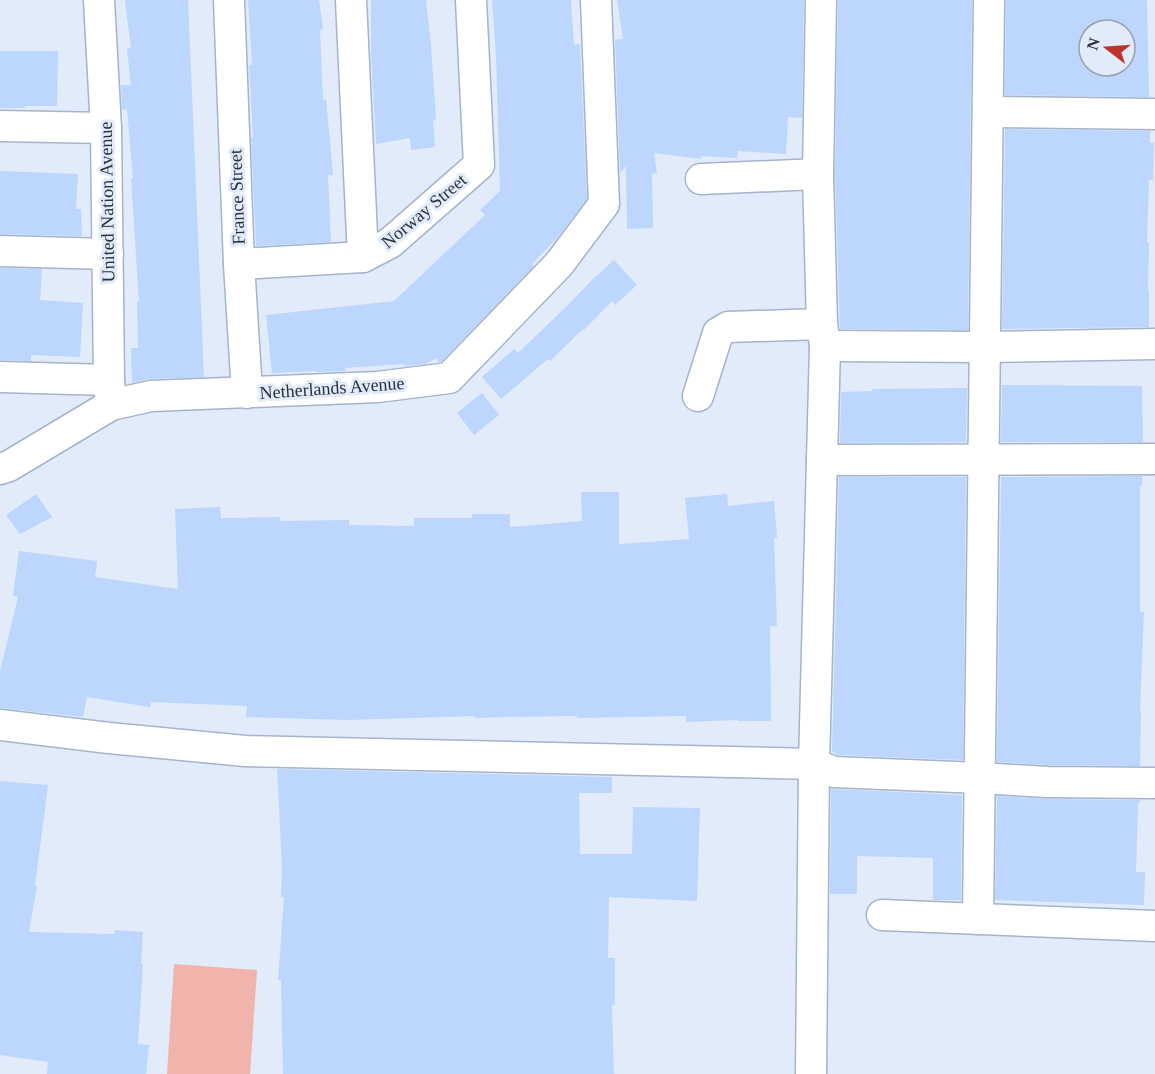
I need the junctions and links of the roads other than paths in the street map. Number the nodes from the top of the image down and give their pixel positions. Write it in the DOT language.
graph roads {
  1 [pos="99,0"];
  2 [pos="229,0"];
  3 [pos="351,0"];
  4 [pos="471,0"];
  5 [pos="596,0"];
  6 [pos="821,0"];
  7 [pos="989,0"];
  8 [pos="988,112"];
  9 [pos="1155,114"];
  10 [pos="0,126"];
  11 [pos="106,128"];
  12 [pos="818,174"];
  13 [pos="701,179"];
  14 [pos="0,251"];
  15 [pos="108,254"];
  16 [pos="363,257"];
  17 [pos="239,264"];
  18 [pos="823,335"];
  19 [pos="1155,344"];
  20 [pos="985,347"];
  21 [pos="0,377"];
  22 [pos="110,393"];
  23 [pos="247,393"];
  24 [pos="698,396"];
  25 [pos="1155,459"];
  26 [pos="822,460"];
  27 [pos="984,460"];
  28 [pos="0,469"];
  29 [pos="0,725"];
  30 [pos="814,764"];
  31 [pos="980,778"];
  32 [pos="1155,783"];
  33 [pos="882,915"];
  34 [pos="978,919"];
  35 [pos="1155,926"];
  36 [pos="811,1074"];
  1 -- 11 [label="street, United Nation Avenue"];
  2 -- 17 [label="street, France Street"];
  3 -- 16 [label="street"];
  4 -- 16 [label="street, Norway Street"];
  5 -- 23 [label="street, Netherlands Avenue"];
  6 -- 12 [label="street"];
  7 -- 8 [label="street"];
  8 -- 9 [label="street"];
  8 -- 20 [label="street"];
  10 -- 11 [label="street"];
  11 -- 15 [label="street, United Nation Avenue"];
  12 -- 13 [label="street"];
  12 -- 18 [label="street"];
  14 -- 15 [label="street"];
  15 -- 22 [label="street, United Nation Avenue"];
  16 -- 17 [label="street, Norway Street"];
  17 -- 23 [label="street, France Street"];
  18 -- 20 [label="street"];
  18 -- 24 [label="street"];
  18 -- 26 [label="street"];
  19 -- 20 [label="street"];
  20 -- 27 [label="street"];
  21 -- 22 [label="street"];
  22 -- 23 [label="street, Netherlands Avenue"];
  22 -- 28 [label="street, Netherlands Avenue"];
  25 -- 27 [label="street"];
  26 -- 27 [label="street"];
  26 -- 30 [label="street"];
  27 -- 31 [label="street"];
  29 -- 30 [label="street"];
  30 -- 31 [label="street"];
  30 -- 36 [label="street"];
  31 -- 32 [label="street"];
  31 -- 34 [label="street"];
  33 -- 34 [label="street"];
  34 -- 35 [label="street"];
}
